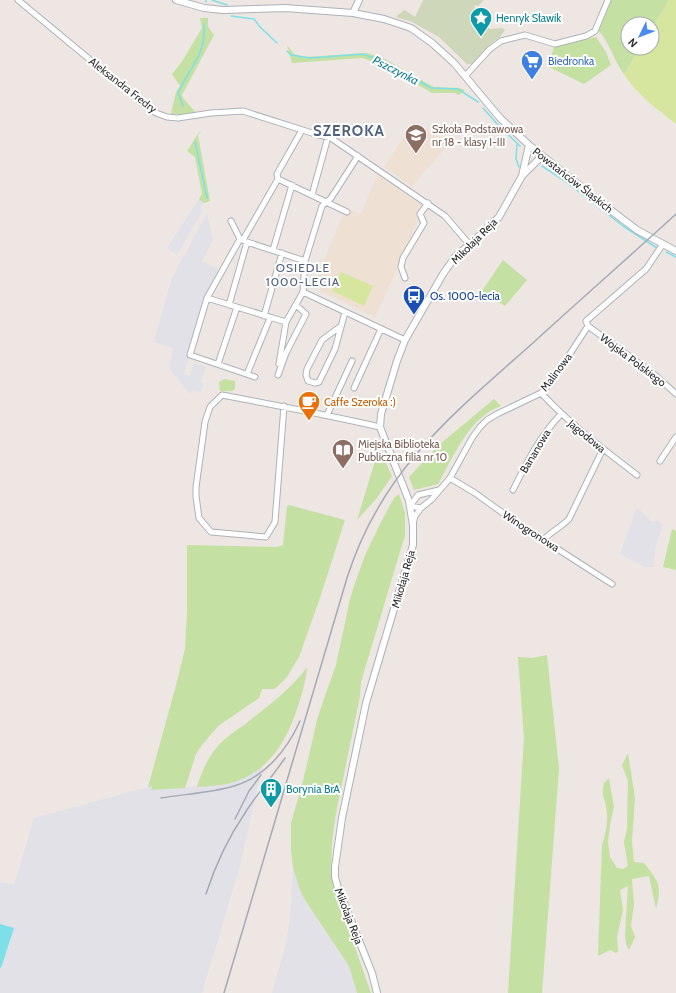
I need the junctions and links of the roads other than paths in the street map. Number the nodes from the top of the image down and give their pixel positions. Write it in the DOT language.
graph roads {
  1 [pos="18,0"];
  2 [pos="176,0"];
  3 [pos="359,0"];
  4 [pos="608,0"];
  5 [pos="353,13"];
  6 [pos="466,75"];
  7 [pos="302,130"];
  8 [pos="328,137"];
  9 [pos="529,145"];
  10 [pos="358,156"];
  11 [pos="542,156"];
  12 [pos="522,176"];
  13 [pos="278,179"];
  14 [pos="292,186"];
  15 [pos="312,195"];
  16 [pos="327,202"];
  17 [pos="428,203"];
  18 [pos="347,212"];
  19 [pos="231,221"];
  20 [pos="244,240"];
  21 [pos="469,244"];
  22 [pos="663,244"];
  23 [pos="273,250"];
  24 [pos="676,251"];
  25 [pos="282,253"];
  26 [pos="305,261"];
  27 [pos="405,278"];
  28 [pos="303,292"];
  29 [pos="207,298"];
  30 [pos="229,305"];
  31 [pos="296,305"];
  32 [pos="237,308"];
  33 [pos="345,312"];
  34 [pos="264,316"];
  35 [pos="270,318"];
  36 [pos="286,322"];
  37 [pos="341,326"];
  38 [pos="588,326"];
  39 [pos="381,329"];
  40 [pos="405,340"];
  41 [pos="352,361"];
  42 [pos="218,364"];
  43 [pos="247,374"];
  44 [pos="255,376"];
  45 [pos="354,388"];
  46 [pos="541,393"];
  47 [pos="676,394"];
  48 [pos="284,406"];
  49 [pos="327,414"];
  50 [pos="561,414"];
  51 [pos="380,427"];
  52 [pos="676,437"];
  53 [pos="603,449"];
  54 [pos="660,461"];
  55 [pos="637,474"];
  56 [pos="450,478"];
  57 [pos="439,490"];
  58 [pos="513,490"];
  59 [pos="406,491"];
  60 [pos="418,495"];
  61 [pos="410,506"];
  62 [pos="421,508"];
  63 [pos="413,525"];
  64 [pos="543,540"];
  65 [pos="612,584"];
  66 [pos="377,993"];
  1 -- 7 [label="street, Aleksandra Fredry"];
  2 -- 5 [label="street, Powstańców Śląskich"];
  3 -- 5 [label="street"];
  4 -- 6 [label="street"];
  5 -- 6 [label="street, Powstańców Śląskich"];
  6 -- 9 [label="street, Powstańców Śląskich"];
  7 -- 8 [label="street, Aleksandra Fredry"];
  7 -- 13 [label="street"];
  8 -- 10 [label="street, Aleksandra Fredry"];
  8 -- 15 [label="street"];
  9 -- 11 [label="street, Powstańców Śląskich"];
  9 -- 12 [label="street, Mikołaja Reja"];
  10 -- 16 [label="street"];
  10 -- 17 [label="street, Aleksandra Fredry"];
  11 -- 12 [label="street, Mikołaja Reja"];
  11 -- 22 [label="street, Powstańców Śląskich"];
  12 -- 21 [label="street, Mikołaja Reja"];
  13 -- 14 [label="street"];
  13 -- 20 [label="street"];
  14 -- 15 [label="street"];
  14 -- 23 [label="street"];
  15 -- 16 [label="street"];
  16 -- 18 [label="street"];
  16 -- 26 [label="street"];
  17 -- 21 [label="street, Aleksandra Fredry"];
  17 -- 27 [label="street"];
  19 -- 20 [label="street"];
  20 -- 23 [label="street"];
  20 -- 29 [label="street"];
  20 -- 30 [label="street"];
  21 -- 40 [label="street, Mikołaja Reja"];
  22 -- 24 [label="street, Powstańców Śląskich"];
  22 -- 38 [label="street, Malinowa"];
  23 -- 25 [label="street"];
  25 -- 26 [label="street"];
  25 -- 34 [label="street"];
  26 -- 28 [label="street"];
  28 -- 31 [label="street"];
  28 -- 33 [label="street"];
  29 -- 30 [label="street"];
  29 -- 42 [label="street"];
  30 -- 32 [label="street"];
  31 -- 36 [label="street"];
  31 -- 36 [label="street"];
  32 -- 34 [label="street"];
  32 -- 42 [label="street"];
  33 -- 37 [label="street"];
  33 -- 39 [label="street"];
  34 -- 35 [label="street"];
  35 -- 36 [label="street"];
  35 -- 43 [label="street"];
  37 -- 37 [label="street"];
  38 -- 46 [label="street, Malinowa"];
  38 -- 47 [label="street, Wojska Polskiego"];
  39 -- 40 [label="street"];
  39 -- 45 [label="street"];
  40 -- 51 [label="street, Mikołaja Reja"];
  41 -- 49 [label="street"];
  42 -- 43 [label="street"];
  43 -- 44 [label="street"];
  46 -- 50 [label="street, Jagodowa"];
  46 -- 56 [label="street, Malinowa"];
  48 -- 48 [label="street"];
  48 -- 49 [label="street"];
  49 -- 51 [label="street"];
  50 -- 53 [label="street, Jagodowa"];
  50 -- 58 [label="street, Bananowa"];
  51 -- 59 [label="street, Mikołaja Reja"];
  52 -- 54 [label="street"];
  53 -- 55 [label="street, Jagodowa"];
  53 -- 64 [label="street"];
  56 -- 57 [label="street, Malinowa"];
  56 -- 64 [label="street, Winogronowa"];
  57 -- 60 [label="street"];
  57 -- 62 [label="street, Malinowa"];
  59 -- 60 [label="street"];
  59 -- 61 [label="street, Mikołaja Reja"];
  60 -- 61 [label="street"];
  61 -- 62 [label="street"];
  61 -- 63 [label="street, Mikołaja Reja"];
  62 -- 63 [label="street"];
  63 -- 66 [label="street, Mikołaja Reja"];
  64 -- 65 [label="street, Winogronowa"];
}
